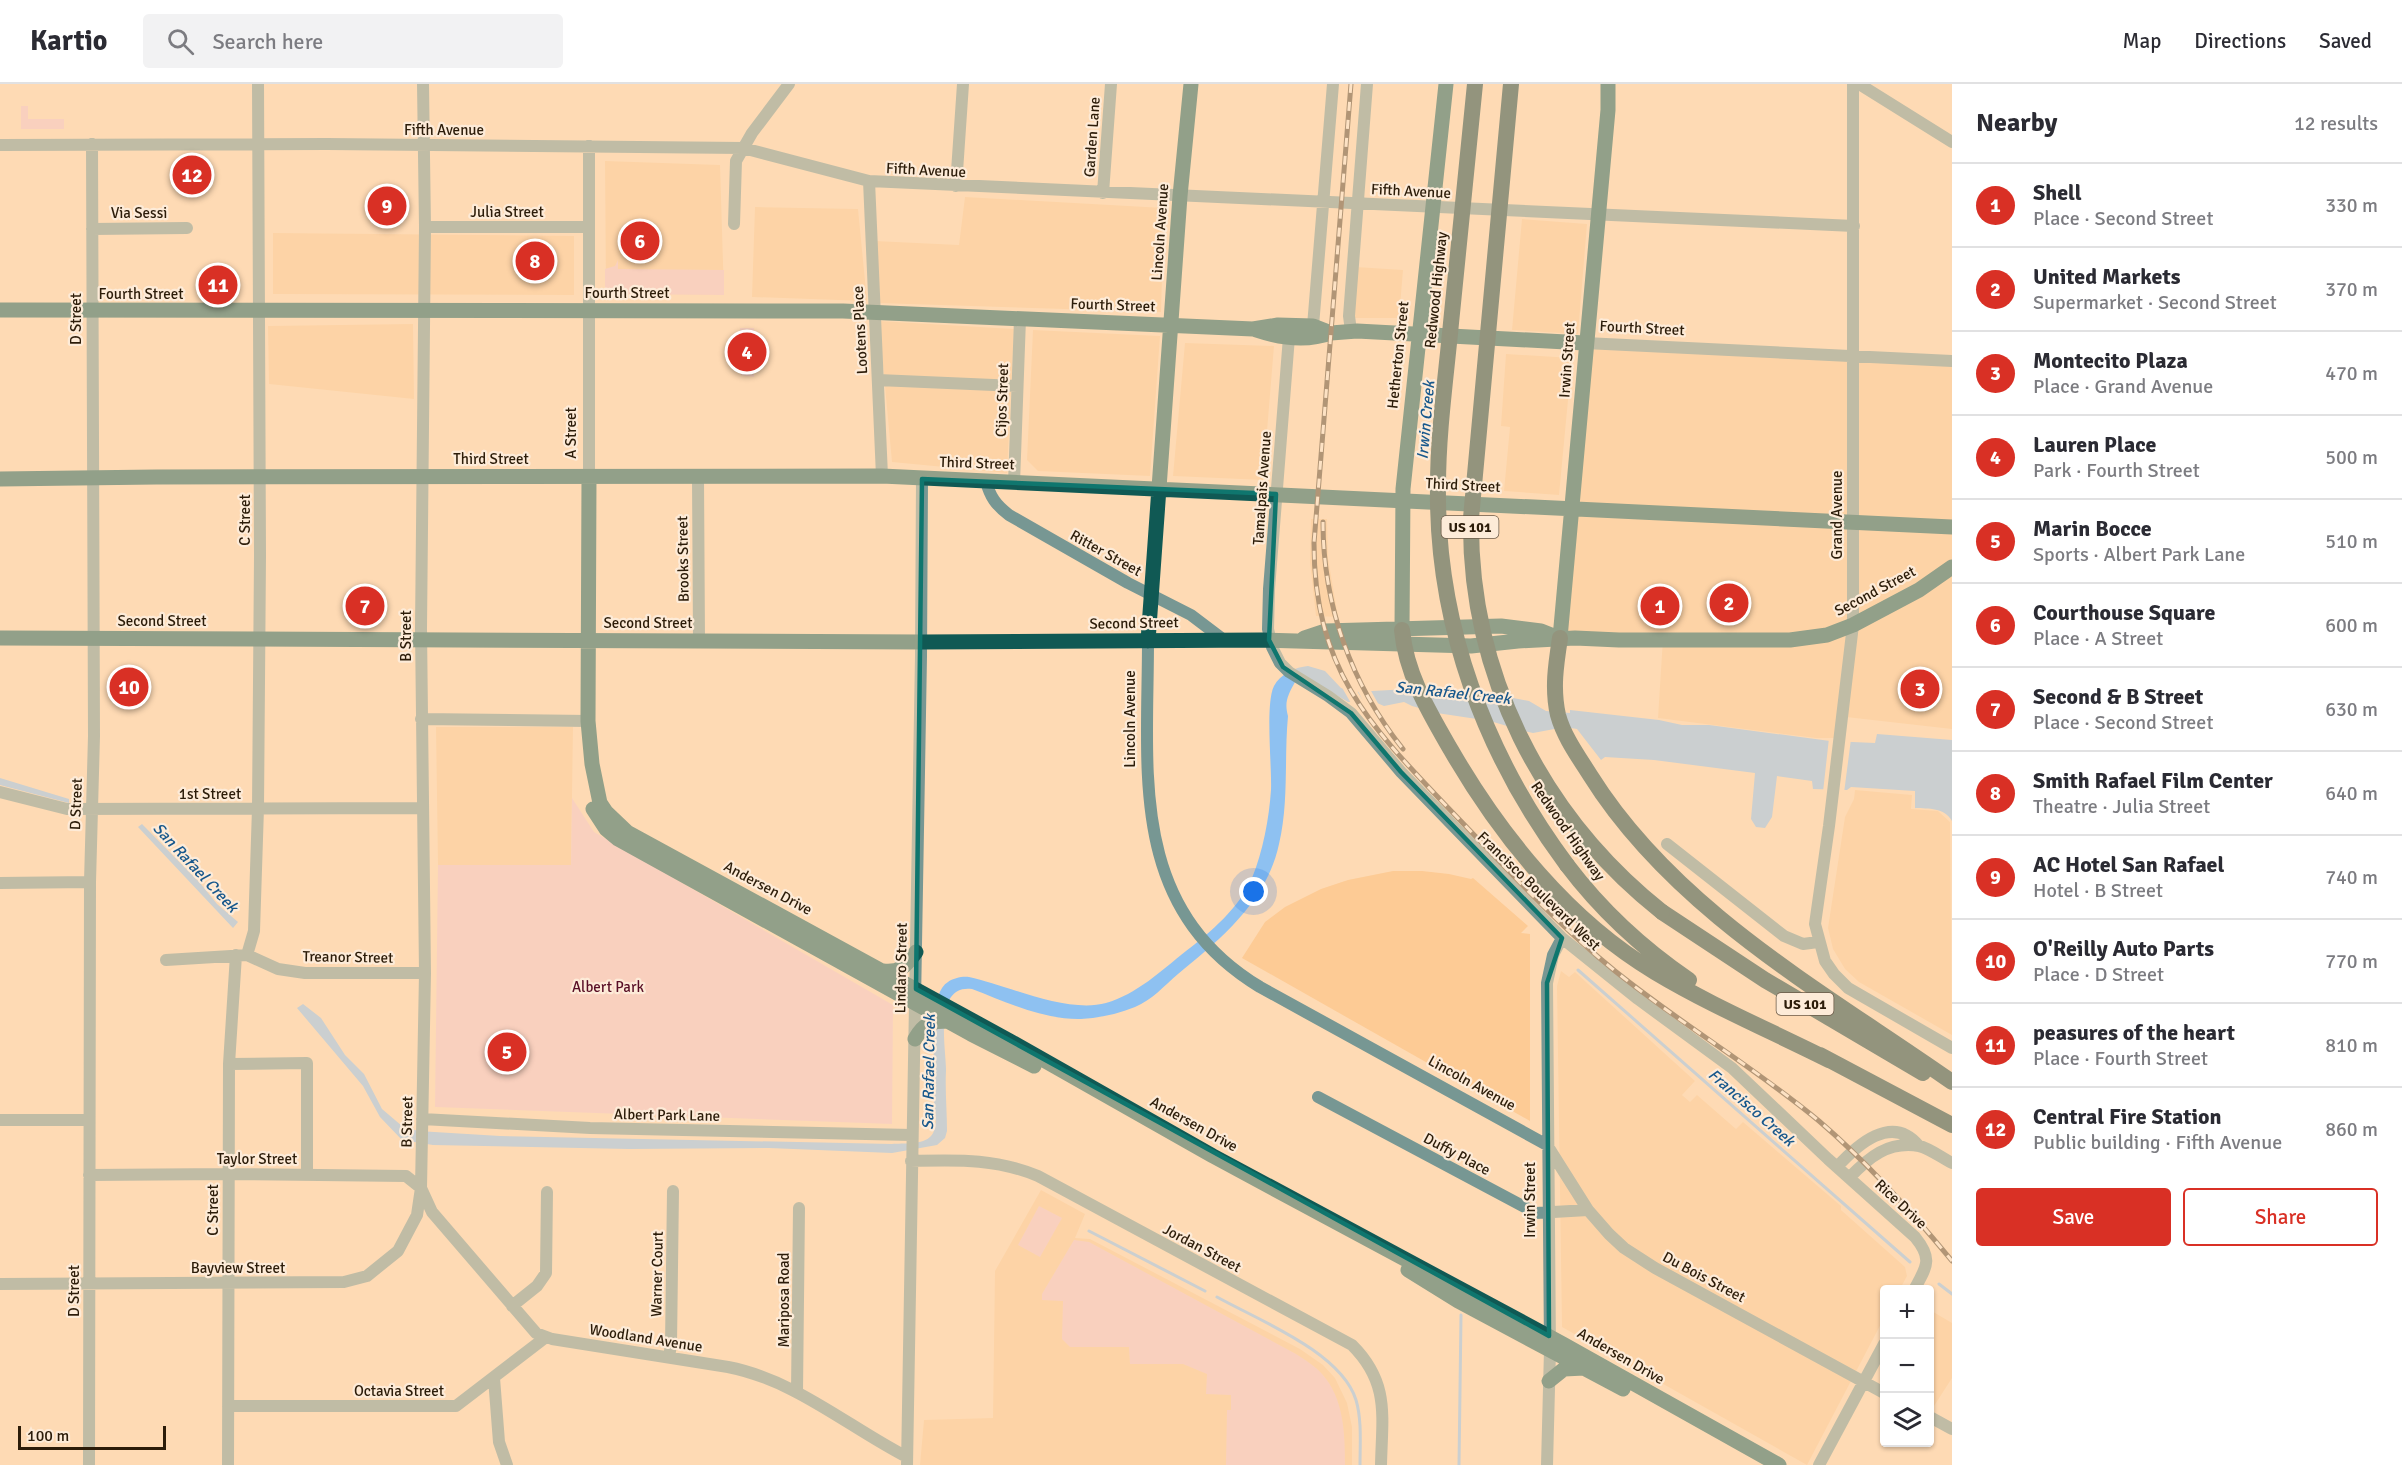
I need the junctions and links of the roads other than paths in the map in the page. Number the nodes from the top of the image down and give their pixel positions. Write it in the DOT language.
graph roads {
  1 [pos="258,84"];
  2 [pos="423,84"];
  3 [pos="789,84"];
  4 [pos="963,84"];
  5 [pos="1111,84"];
  6 [pos="1191,84"];
  7 [pos="1333,84"];
  8 [pos="1367,84"];
  9 [pos="1446,84"];
  10 [pos="1474,84"];
  11 [pos="1511,84"];
  12 [pos="1608,84"];
  13 [pos="1853,84"];
  14 [pos="1859,84"];
  15 [pos="1952,142"];
  16 [pos="92,144"];
  17 [pos="258,144"];
  18 [pos="0,145"];
  19 [pos="424,145"];
  20 [pos="589,146"];
  21 [pos="743,148"];
  22 [pos="869,181"];
  23 [pos="956,186"];
  24 [pos="1103,193"];
  25 [pos="1180,196"];
  26 [pos="1324,202"];
  27 [pos="1357,204"];
  28 [pos="1432,207"];
  29 [pos="1598,214"];
  30 [pos="734,224"];
  31 [pos="1854,226"];
  32 [pos="425,227"];
  33 [pos="589,227"];
  34 [pos="187,228"];
  35 [pos="92,229"];
  36 [pos="0,310"];
  37 [pos="589,310"];
  38 [pos="424,311"];
  39 [pos="91,312"];
  40 [pos="259,312"];
  41 [pos="874,312"];
  42 [pos="1020,319"];
  43 [pos="1171,325"];
  44 [pos="1313,327"];
  45 [pos="1253,329"];
  46 [pos="1351,331"];
  47 [pos="1330,333"];
  48 [pos="1418,334"];
  49 [pos="1289,338"];
  50 [pos="1586,342"];
  51 [pos="1853,356"];
  52 [pos="1952,361"];
  53 [pos="878,380"];
  54 [pos="1017,386"];
  55 [pos="882,476"];
  56 [pos="92,477"];
  57 [pos="260,477"];
  58 [pos="423,477"];
  59 [pos="589,477"];
  60 [pos="698,477"];
  61 [pos="0,479"];
  62 [pos="922,480"];
  63 [pos="986,482"];
  64 [pos="1014,483"];
  65 [pos="1158,489"];
  66 [pos="1276,494"];
  67 [pos="1403,500"];
  68 [pos="1572,510"];
  69 [pos="1852,522"];
  70 [pos="1952,527"];
  71 [pos="1952,567"];
  72 [pos="1150,593"];
  73 [pos="1853,625"];
  74 [pos="1402,636"];
  75 [pos="0,638"];
  76 [pos="93,638"];
  77 [pos="1560,638"];
  78 [pos="421,639"];
  79 [pos="259,640"];
  80 [pos="699,640"];
  81 [pos="1224,640"];
  82 [pos="1269,640"];
  83 [pos="588,641"];
  84 [pos="1148,641"];
  85 [pos="922,642"];
  86 [pos="422,719"];
  87 [pos="588,721"];
  88 [pos="0,792"];
  89 [pos="596,804"];
  90 [pos="258,808"];
  91 [pos="422,808"];
  92 [pos="91,810"];
  93 [pos="1668,844"];
  94 [pos="90,882"];
  95 [pos="0,883"];
  96 [pos="1562,938"];
  97 [pos="1818,942"];
  98 [pos="916,952"];
  99 [pos="242,955"];
  100 [pos="166,960"];
  101 [pos="883,971"];
  102 [pos="425,973"];
  103 [pos="915,996"];
  104 [pos="932,1010"];
  105 [pos="971,1027"];
  106 [pos="915,1039"];
  107 [pos="1952,1048"];
  108 [pos="1829,1060"];
  109 [pos="230,1064"];
  110 [pos="1952,1082"];
  111 [pos="1952,1090"];
  112 [pos="1318,1097"];
  113 [pos="422,1119"];
  114 [pos="0,1120"];
  115 [pos="89,1120"];
  116 [pos="1952,1125"];
  117 [pos="912,1137"];
  118 [pos="1547,1145"];
  119 [pos="1919,1146"];
  120 [pos="911,1157"];
  121 [pos="1952,1163"];
  122 [pos="1837,1167"];
  123 [pos="228,1174"];
  124 [pos="307,1174"];
  125 [pos="89,1175"];
  126 [pos="1849,1178"];
  127 [pos="421,1188"];
  128 [pos="673,1191"];
  129 [pos="547,1192"];
  130 [pos="799,1208"];
  131 [pos="1588,1209"];
  132 [pos="1548,1213"];
  133 [pos="89,1283"];
  134 [pos="0,1284"];
  135 [pos="229,1284"];
  136 [pos="1916,1285"];
  137 [pos="512,1306"];
  138 [pos="546,1337"];
  139 [pos="1550,1343"];
  140 [pos="1880,1352"];
  141 [pos="669,1357"];
  142 [pos="1584,1368"];
  143 [pos="494,1378"];
  144 [pos="1549,1381"];
  145 [pos="1864,1383"];
  146 [pos="1880,1391"];
  147 [pos="797,1392"];
  148 [pos="228,1406"];
  149 [pos="1934,1420"];
  150 [pos="1952,1429"];
  151 [pos="907,1461"];
  152 [pos="89,1465"];
  153 [pos="228,1465"];
  154 [pos="507,1465"];
  155 [pos="1381,1465"];
  156 [pos="1547,1465"];
  157 [pos="1766,1465"];
  158 [pos="1779,1465"];
  159 [pos="1819,1465"];
  1 -- 17 [label="street, C Street"];
  2 -- 19 [label="street, B Street"];
  3 -- 21 [label="street"];
  4 -- 23 [label="street"];
  5 -- 24 [label="street, Garden Lane"];
  6 -- 25 [label="main road, Lincoln Avenue"];
  7 -- 26 [label="street"];
  8 -- 27 [label="street"];
  9 -- 28 [label="main road, Hetherton Street"];
  10 -- 108 [label="highway, Redwood Highway / US 101, bridge"];
  11 -- 111 [label="highway, Redwood Highway / US 101, bridge"];
  12 -- 29 [label="main road, Irwin Street"];
  13 -- 31 [label="street, Grand Avenue"];
  14 -- 15 [label="street"];
  16 -- 17 [label="street, Fifth Avenue"];
  16 -- 18 [label="street, Fifth Avenue"];
  16 -- 35 [label="street, D Street"];
  17 -- 19 [label="street, Fifth Avenue"];
  17 -- 40 [label="street, C Street"];
  19 -- 20 [label="street, Fifth Avenue"];
  19 -- 32 [label="street, B Street"];
  20 -- 21 [label="street, Fifth Avenue"];
  20 -- 33 [label="street, A Street"];
  21 -- 22 [label="street, Fifth Avenue"];
  21 -- 30 [label="street"];
  22 -- 23 [label="street, Fifth Avenue"];
  22 -- 41 [label="street, Lootens Place"];
  23 -- 24 [label="street, Fifth Avenue"];
  24 -- 25 [label="street, Fifth Avenue"];
  25 -- 26 [label="street, Fifth Avenue"];
  25 -- 43 [label="main road, Lincoln Avenue"];
  26 -- 27 [label="street, Fifth Avenue"];
  26 -- 44 [label="street"];
  27 -- 28 [label="street, Fifth Avenue"];
  27 -- 46 [label="street"];
  28 -- 29 [label="street, Fifth Avenue"];
  28 -- 48 [label="main road, Hetherton Street"];
  29 -- 31 [label="street, Fifth Avenue"];
  29 -- 50 [label="main road, Irwin Street"];
  31 -- 51 [label="street, Grand Avenue"];
  32 -- 33 [label="street, Julia Street"];
  32 -- 38 [label="street, B Street"];
  33 -- 37 [label="street, A Street"];
  34 -- 35 [label="street, Via Sessi"];
  35 -- 39 [label="street, D Street"];
  36 -- 39 [label="main road, Fourth Street"];
  37 -- 38 [label="main road, Fourth Street"];
  37 -- 41 [label="main road, Fourth Street"];
  37 -- 59 [label="street, A Street"];
  38 -- 40 [label="main road, Fourth Street"];
  38 -- 58 [label="street, B Street"];
  39 -- 40 [label="main road, Fourth Street"];
  39 -- 56 [label="street, D Street"];
  40 -- 57 [label="street, C Street"];
  41 -- 42 [label="main road, Fourth Street"];
  41 -- 53 [label="street, Lootens Place"];
  42 -- 43 [label="main road, Fourth Street"];
  42 -- 54 [label="street, Cijos Street"];
  43 -- 45 [label="main road, Fourth Street"];
  43 -- 65 [label="main road, Lincoln Avenue"];
  44 -- 45 [label="main road, Fourth Street"];
  44 -- 47 [label="main road, Fourth Street"];
  45 -- 49 [label="main road, Fourth Street"];
  46 -- 47 [label="main road, Fourth Street"];
  46 -- 48 [label="main road, Fourth Street"];
  47 -- 49 [label="main road, Fourth Street"];
  48 -- 50 [label="main road, Fourth Street"];
  48 -- 67 [label="main road, Hetherton Street"];
  49 -- 66 [label="street, Tamalpais Avenue"];
  50 -- 51 [label="street, Fourth Street"];
  50 -- 68 [label="main road, Irwin Street"];
  51 -- 52 [label="street, Fourth Street"];
  51 -- 69 [label="street, Grand Avenue"];
  53 -- 54 [label="street"];
  53 -- 55 [label="street, Lootens Place"];
  54 -- 64 [label="street, Cijos Street"];
  55 -- 60 [label="main road, Third Street"];
  55 -- 62 [label="main road, Third Street"];
  56 -- 57 [label="main road, Third Street"];
  56 -- 61 [label="main road, Third Street"];
  56 -- 76 [label="street, D Street"];
  57 -- 58 [label="main road, Third Street"];
  57 -- 79 [label="street, C Street"];
  58 -- 59 [label="main road, Third Street"];
  58 -- 78 [label="street, B Street"];
  59 -- 60 [label="main road, Third Street"];
  59 -- 83 [label="main road, A Street"];
  60 -- 80 [label="street, Brooks Street"];
  62 -- 63 [label="main road, Third Street"];
  62 -- 85 [label="street, Lindaro Street"];
  63 -- 64 [label="main road, Third Street"];
  63 -- 72 [label="street, Ritter Street"];
  64 -- 65 [label="main road, Third Street"];
  65 -- 66 [label="main road, Third Street"];
  65 -- 72 [label="main road, Lincoln Avenue"];
  66 -- 67 [label="main road, Third Street"];
  66 -- 82 [label="street, Tamalpais Avenue"];
  67 -- 68 [label="main road, Third Street"];
  67 -- 74 [label="main road, Hetherton Street"];
  68 -- 69 [label="main road, Third Street"];
  68 -- 77 [label="main road, Irwin Street"];
  69 -- 70 [label="main road, Third Street"];
  69 -- 73 [label="street, Grand Avenue"];
  71 -- 73 [label="main road, Second Street"];
  72 -- 81 [label="street, Ritter Street"];
  72 -- 84 [label="main road, Lincoln Avenue"];
  73 -- 77 [label="main road, Second Street"];
  73 -- 97 [label="street, Grand Avenue"];
  74 -- 77 [label="main road, Second Street"];
  74 -- 82 [label="main road, Second Street"];
  74 -- 108 [label="highway"];
  75 -- 76 [label="main road, Second Street"];
  76 -- 79 [label="main road, Second Street"];
  76 -- 92 [label="street, D Street"];
  77 -- 110 [label="highway"];
  78 -- 79 [label="main road, Second Street"];
  78 -- 83 [label="main road, Second Street"];
  78 -- 86 [label="street, B Street"];
  79 -- 90 [label="street, C Street"];
  80 -- 83 [label="main road, Second Street"];
  80 -- 85 [label="main road, Second Street"];
  81 -- 82 [label="main road, Second Street"];
  81 -- 84 [label="main road, Second Street"];
  82 -- 96 [label="street, Francisco Boulevard West"];
  83 -- 87 [label="main road, A Street"];
  84 -- 85 [label="main road, Second Street"];
  84 -- 118 [label="street, Lincoln Avenue"];
  85 -- 98 [label="street, Lindaro Street"];
  86 -- 87 [label="street"];
  86 -- 91 [label="street, B Street"];
  87 -- 89 [label="main road, A Street"];
  88 -- 92 [label="street, 1st Street"];
  89 -- 101 [label="main road, Andersen Drive"];
  89 -- 103 [label="main road, Andersen Drive"];
  90 -- 91 [label="street, 1st Street"];
  90 -- 92 [label="street, 1st Street"];
  90 -- 99 [label="street, C Street"];
  91 -- 102 [label="street, B Street"];
  92 -- 94 [label="street, D Street"];
  93 -- 97 [label="street"];
  94 -- 95 [label="street"];
  94 -- 115 [label="street, D Street"];
  96 -- 118 [label="street, Irwin Street"];
  96 -- 122 [label="street, Francisco Boulevard West"];
  97 -- 107 [label="street"];
  98 -- 101 [label="main road"];
  98 -- 103 [label="street, Lindaro Street"];
  99 -- 100 [label="street, Treanor Street"];
  99 -- 102 [label="street, Treanor Street"];
  99 -- 109 [label="street, C Street"];
  101 -- 103 [label="main road, Andersen Drive"];
  102 -- 113 [label="street, B Street"];
  103 -- 104 [label="main road, Andersen Drive"];
  103 -- 106 [label="street, Lindaro Street"];
  104 -- 105 [label="main road, Andersen Drive"];
  104 -- 105 [label="main road, Andersen Drive"];
  104 -- 106 [label="main road"];
  105 -- 139 [label="main road, Andersen Drive"];
  106 -- 117 [label="street, Lindaro Street"];
  108 -- 116 [label="highway, Redwood Highway / US 101"];
  109 -- 123 [label="street, C Street"];
  109 -- 124 [label="street"];
  112 -- 132 [label="street, Duffy Place"];
  113 -- 117 [label="street, Albert Park Lane"];
  113 -- 127 [label="street, B Street"];
  114 -- 115 [label="street"];
  115 -- 125 [label="street, D Street"];
  117 -- 120 [label="street, Lindaro Street"];
  118 -- 131 [label="street, Du Bois Street"];
  118 -- 132 [label="street, Irwin Street"];
  119 -- 121 [label="street"];
  119 -- 122 [label="street"];
  119 -- 126 [label="street"];
  120 -- 151 [label="street, Lindaro Street"];
  120 -- 155 [label="street, Jordan Street"];
  122 -- 126 [label="street, Francisco Boulevard West"];
  123 -- 124 [label="street, Taylor Street"];
  123 -- 125 [label="street, Taylor Street"];
  123 -- 135 [label="street, C Street"];
  124 -- 127 [label="street, Taylor Street"];
  125 -- 133 [label="street, D Street"];
  126 -- 136 [label="street, Rice Drive"];
  127 -- 135 [label="street, Bayview Street"];
  127 -- 137 [label="street, Woodland Avenue"];
  128 -- 141 [label="street, Warner Court"];
  129 -- 137 [label="street"];
  130 -- 147 [label="street, Mariposa Road"];
  131 -- 132 [label="street, Duffy Place"];
  131 -- 145 [label="street, Du Bois Street"];
  132 -- 139 [label="street, Irwin Street"];
  133 -- 134 [label="street, Bayview Street"];
  133 -- 135 [label="street, Bayview Street"];
  133 -- 152 [label="street, D Street"];
  135 -- 148 [label="street, C Street"];
  137 -- 138 [label="street, Woodland Avenue"];
  138 -- 141 [label="street, Woodland Avenue"];
  138 -- 143 [label="street, Octavia Street"];
  139 -- 142 [label="main road, Andersen Drive"];
  139 -- 144 [label="street, Irwin Street"];
  139 -- 158 [label="main road, Andersen Drive"];
  140 -- 145 [label="street"];
  141 -- 147 [label="street, Woodland Avenue"];
  142 -- 144 [label="main road"];
  142 -- 157 [label="main road, Andersen Drive"];
  143 -- 148 [label="street, Octavia Street"];
  143 -- 154 [label="street"];
  144 -- 156 [label="street, Irwin Street"];
  145 -- 146 [label="street, Du Bois Street"];
  145 -- 159 [label="street"];
  147 -- 151 [label="street, Woodland Avenue"];
  148 -- 153 [label="street, C Street"];
  149 -- 150 [label="street"];
}
